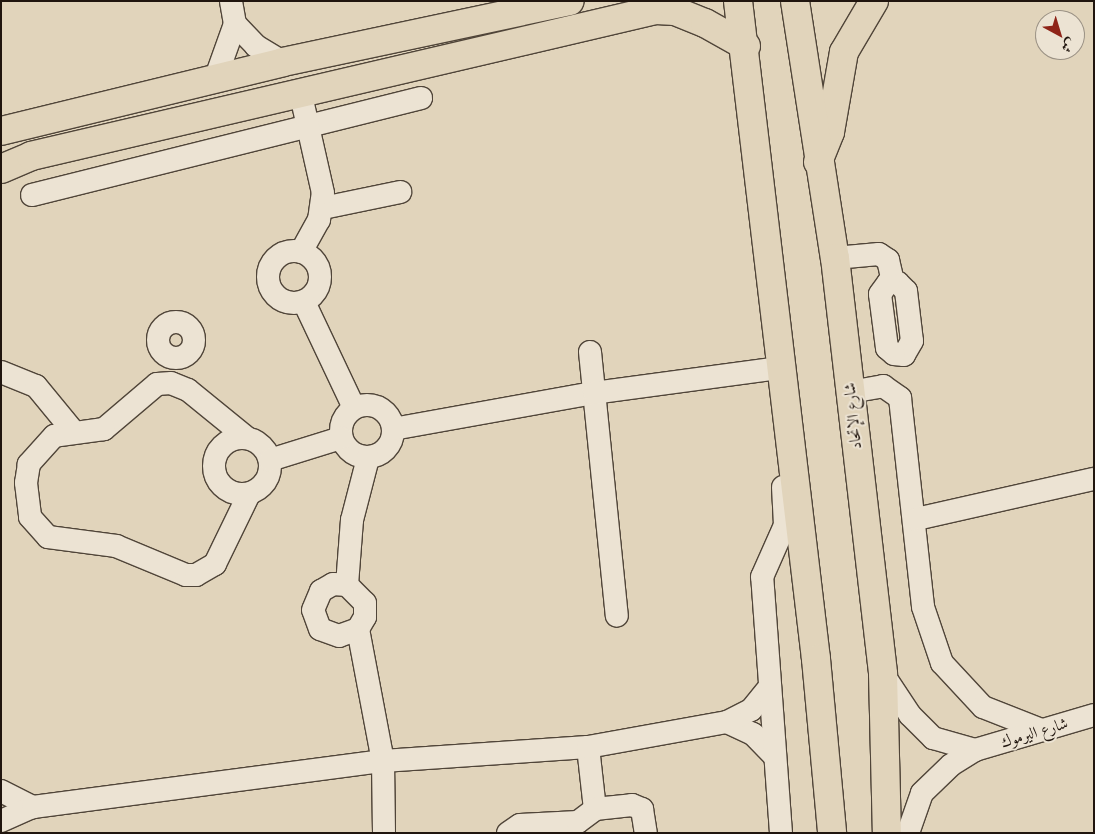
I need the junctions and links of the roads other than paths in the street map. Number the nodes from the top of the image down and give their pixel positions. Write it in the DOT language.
graph roads {
  1 [pos="231,1"];
  2 [pos="570,1"];
  3 [pos="738,1"];
  4 [pos="795,1"];
  5 [pos="874,1"];
  6 [pos="235,24"];
  7 [pos="746,46"];
  8 [pos="283,62"];
  9 [pos="216,77"];
  10 [pos="301,95"];
  11 [pos="421,98"];
  12 [pos="308,126"];
  13 [pos="1,131"];
  14 [pos="818,162"];
  15 [pos="1,169"];
  16 [pos="400,192"];
  17 [pos="32,195"];
  18 [pos="323,208"];
  19 [pos="301,252"];
  20 [pos="835,258"];
  21 [pos="304,302"];
  22 [pos="590,352"];
  23 [pos="186,355"];
  24 [pos="780,368"];
  25 [pos="1,372"];
  26 [pos="188,390"];
  27 [pos="895,391"];
  28 [pos="850,392"];
  29 [pos="594,393"];
  30 [pos="354,408"];
  31 [pos="393,429"];
  32 [pos="788,430"];
  33 [pos="73,431"];
  34 [pos="247,438"];
  35 [pos="341,438"];
  36 [pos="368,458"];
  37 [pos="270,460"];
  38 [pos="1094,479"];
  39 [pos="249,494"];
  40 [pos="916,519"];
  41 [pos="347,584"];
  42 [pos="617,616"];
  43 [pos="358,629"];
  44 [pos="883,674"];
  45 [pos="768,689"];
  46 [pos="1094,715"];
  47 [pos="727,722"];
  48 [pos="1039,729"];
  49 [pos="588,747"];
  50 [pos="975,750"];
  51 [pos="772,754"];
  52 [pos="383,761"];
  53 [pos="1,791"];
  54 [pos="33,807"];
  55 [pos="1,821"];
  56 [pos="584,821"];
  57 [pos="645,825"];
  58 [pos="384,833"];
  59 [pos="508,833"];
  60 [pos="781,833"];
  61 [pos="832,833"];
  62 [pos="886,833"];
  63 [pos="908,833"];
  1 -- 6 [label="street"];
  2 -- 8 [label="main road"];
  3 -- 7 [label="main road"];
  4 -- 14 [label="main road, شارع الإتحاد"];
  5 -- 14 [label="main road"];
  6 -- 8 [label="street"];
  6 -- 9 [label="street"];
  7 -- 10 [label="main road"];
  7 -- 24 [label="main road"];
  8 -- 9 [label="main road"];
  9 -- 13 [label="main road"];
  10 -- 12 [label="street"];
  10 -- 15 [label="main road"];
  11 -- 12 [label="street"];
  12 -- 17 [label="street"];
  12 -- 18 [label="street"];
  14 -- 20 [label="main road, شارع الإتحاد"];
  16 -- 18 [label="street"];
  18 -- 19 [label="street"];
  19 -- 21 [label="street"];
  19 -- 21 [label="street"];
  20 -- 27 [label="street"];
  20 -- 28 [label="main road, شارع الإتحاد"];
  21 -- 30 [label="street"];
  22 -- 29 [label="street"];
  23 -- 26 [label="street"];
  24 -- 29 [label="street"];
  24 -- 32 [label="main road"];
  25 -- 33 [label="street"];
  26 -- 33 [label="street"];
  26 -- 34 [label="street"];
  27 -- 28 [label="street"];
  27 -- 40 [label="street"];
  28 -- 44 [label="main road, شارع الإتحاد"];
  29 -- 31 [label="street"];
  29 -- 42 [label="street"];
  30 -- 31 [label="street"];
  30 -- 35 [label="street"];
  31 -- 36 [label="street"];
  32 -- 45 [label="street"];
  32 -- 61 [label="main road"];
  33 -- 39 [label="street"];
  34 -- 37 [label="street"];
  34 -- 39 [label="street"];
  35 -- 36 [label="street"];
  35 -- 37 [label="street"];
  36 -- 41 [label="street"];
  37 -- 39 [label="street"];
  38 -- 40 [label="street"];
  40 -- 48 [label="street"];
  41 -- 43 [label="street"];
  41 -- 43 [label="street"];
  43 -- 52 [label="street"];
  44 -- 50 [label="street"];
  44 -- 62 [label="main road, شارع الإتحاد"];
  45 -- 47 [label="street"];
  45 -- 51 [label="street"];
  46 -- 48 [label="street, شارع اليرموك"];
  47 -- 49 [label="street"];
  47 -- 51 [label="street"];
  48 -- 50 [label="street, شارع اليرموك"];
  49 -- 52 [label="street"];
  49 -- 56 [label="street"];
  50 -- 63 [label="street, شارع اليرموك"];
  51 -- 60 [label="street"];
  52 -- 54 [label="street"];
  52 -- 58 [label="street"];
  53 -- 54 [label="street"];
  54 -- 55 [label="street"];
  56 -- 57 [label="street"];
  56 -- 59 [label="street"];
}
